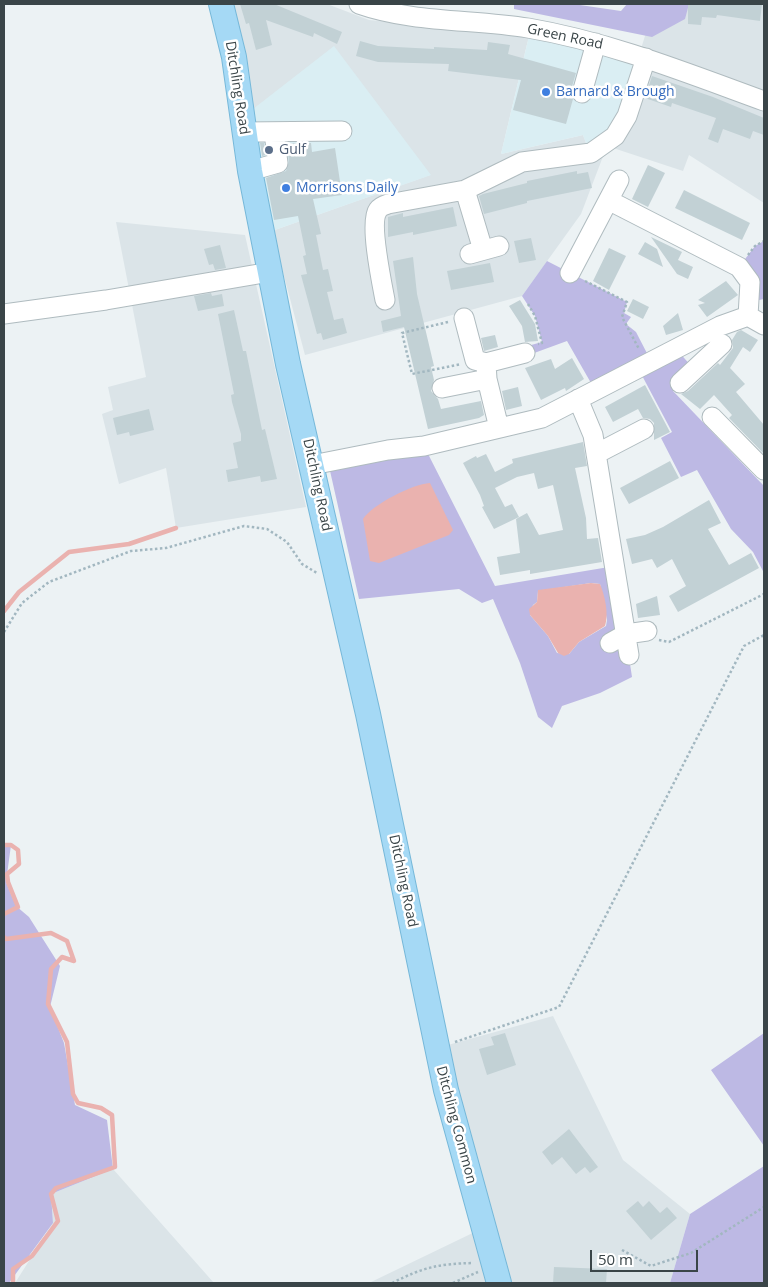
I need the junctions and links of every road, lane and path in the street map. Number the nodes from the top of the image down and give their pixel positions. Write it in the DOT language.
graph roads {
  1 [pos="221,4"];
  2 [pos="359,4"];
  3 [pos="596,43"];
  4 [pos="646,58"];
  5 [pos="582,93"];
  6 [pos="764,101"];
  7 [pos="342,131"];
  8 [pos="244,132"];
  9 [pos="274,133"];
  10 [pos="250,171"];
  11 [pos="619,180"];
  12 [pos="465,190"];
  13 [pos="610,200"];
  14 [pos="764,241"];
  15 [pos="484,250"];
  16 [pos="739,266"];
  17 [pos="270,272"];
  18 [pos="570,273"];
  19 [pos="385,300"];
  20 [pos="528,304"];
  21 [pos="4,314"];
  22 [pos="464,318"];
  23 [pos="756,320"];
  24 [pos="722,344"];
  25 [pos="683,345"];
  26 [pos="522,354"];
  27 [pos="700,363"];
  28 [pos="646,364"];
  29 [pos="483,367"];
  30 [pos="680,383"];
  31 [pos="442,388"];
  32 [pos="578,399"];
  33 [pos="712,417"];
  34 [pos="499,428"];
  35 [pos="644,429"];
  36 [pos="596,454"];
  37 [pos="312,465"];
  38 [pos="764,470"];
  39 [pos="337,576"];
  40 [pos="764,594"];
  41 [pos="647,631"];
  42 [pos="4,632"];
  43 [pos="626,634"];
  44 [pos="764,635"];
  45 [pos="610,644"];
  46 [pos="629,655"];
  47 [pos="420,965"];
  48 [pos="437,1048"];
  49 [pos="764,1207"];
  50 [pos="622,1250"];
  51 [pos="495,1271"];
  52 [pos="392,1283"];
  53 [pos="453,1283"];
  1 -- 8 [label="main road, Ditchling Road"];
  2 -- 3 [label="street, Green Road"];
  3 -- 4 [label="street, Green Road"];
  3 -- 5 [label="street"];
  4 -- 6 [label="street, Green Road"];
  4 -- 12 [label="street"];
  7 -- 9 [label="street"];
  8 -- 9 [label="street"];
  8 -- 10 [label="main road, Ditchling Road"];
  9 -- 10 [label="street"];
  10 -- 17 [label="main road, Ditchling Road"];
  11 -- 13 [label="street"];
  12 -- 15 [label="street"];
  12 -- 19 [label="street"];
  13 -- 16 [label="street"];
  13 -- 18 [label="street"];
  14 -- 16 [label="path"];
  16 -- 23 [label="street"];
  17 -- 21 [label="street"];
  17 -- 37 [label="main road, Ditchling Road"];
  18 -- 28 [label="path"];
  20 -- 26 [label="path"];
  22 -- 29 [label="street"];
  22 -- 29 [label="path"];
  23 -- 25 [label="street"];
  24 -- 27 [label="street"];
  25 -- 27 [label="street"];
  25 -- 28 [label="street"];
  26 -- 29 [label="street"];
  27 -- 30 [label="street"];
  28 -- 32 [label="street"];
  29 -- 31 [label="street"];
  29 -- 34 [label="street"];
  32 -- 34 [label="street"];
  32 -- 36 [label="street"];
  33 -- 38 [label="street"];
  34 -- 37 [label="street"];
  35 -- 36 [label="street"];
  36 -- 43 [label="street"];
  37 -- 39 [label="main road, Ditchling Road"];
  39 -- 42 [label="path"];
  39 -- 47 [label="main road, Ditchling Road"];
  40 -- 41 [label="path"];
  41 -- 43 [label="street"];
  43 -- 45 [label="street"];
  43 -- 46 [label="street"];
  44 -- 48 [label="path"];
  47 -- 48 [label="main road, Ditchling Common"];
  48 -- 51 [label="main road, Ditchling Common"];
  49 -- 50 [label="path"];
  51 -- 52 [label="path"];
  51 -- 53 [label="path"];
}
